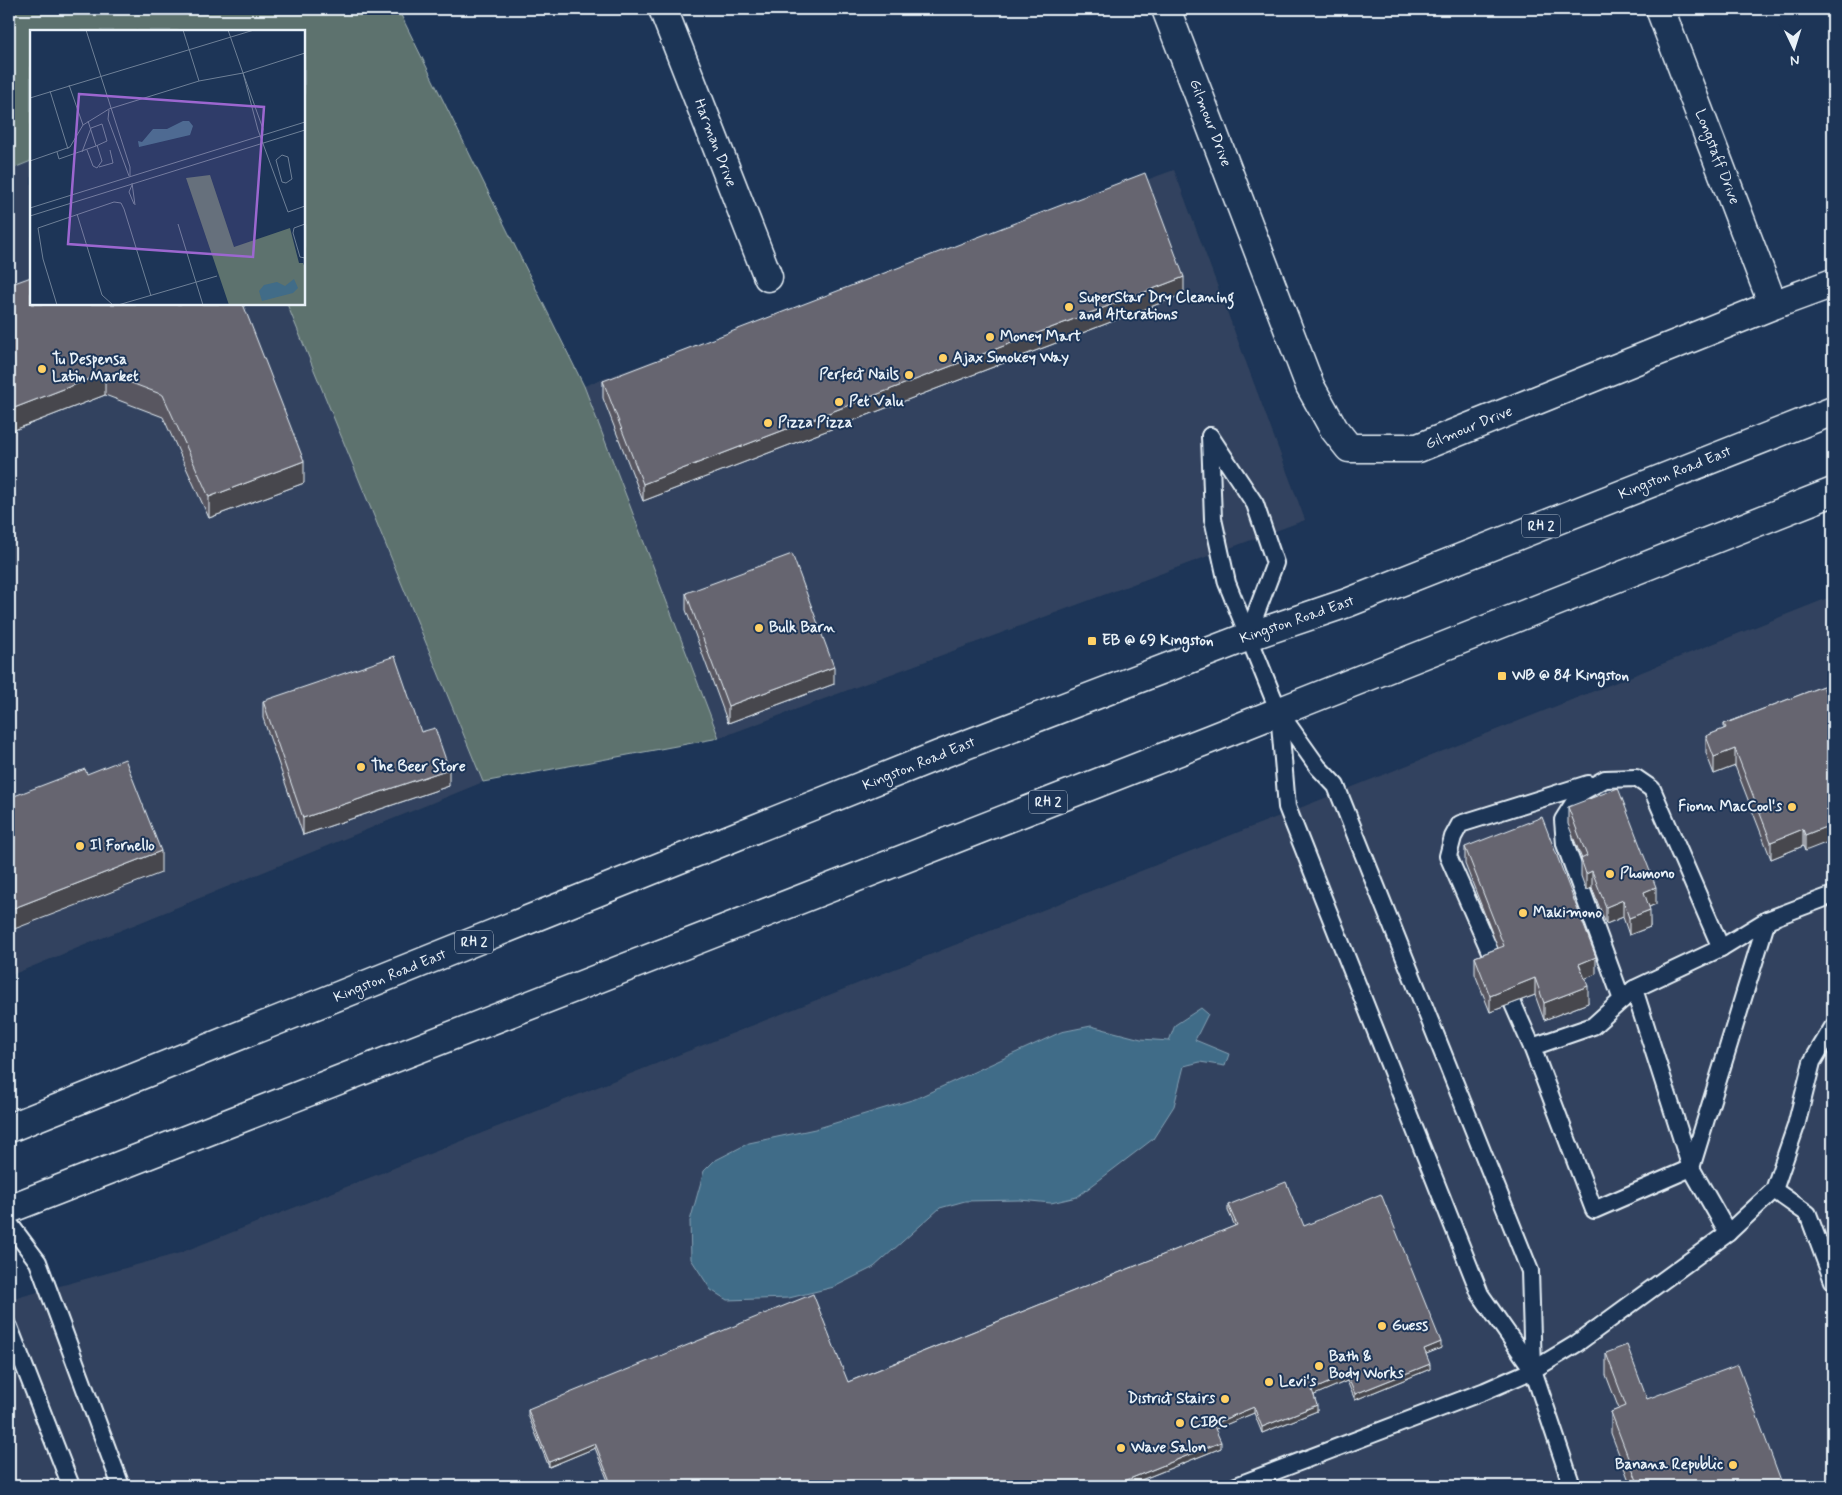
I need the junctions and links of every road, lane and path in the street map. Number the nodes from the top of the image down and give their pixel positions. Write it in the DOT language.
graph roads {
  1 [pos="663,9"];
  2 [pos="1166,9"];
  3 [pos="1660,9"];
  4 [pos="768,276"];
  5 [pos="1833,283"];
  6 [pos="1773,305"];
  7 [pos="1833,411"];
  8 [pos="1833,492"];
  9 [pos="1247,636"];
  10 [pos="1279,712"];
  11 [pos="1605,778"];
  12 [pos="1833,895"];
  13 [pos="1767,920"];
  14 [pos="1721,948"];
  15 [pos="1496,965"];
  16 [pos="1628,995"];
  17 [pos="1514,1004"];
  18 [pos="1833,1027"];
  19 [pos="1532,1047"];
  20 [pos="9,1128"];
  21 [pos="1691,1168"];
  22 [pos="1774,1190"];
  23 [pos="9,1209"];
  24 [pos="9,1223"];
  25 [pos="1728,1233"];
  26 [pos="1833,1281"];
  27 [pos="9,1327"];
  28 [pos="1533,1370"];
  29 [pos="71,1486"];
  30 [pos="121,1486"];
  31 [pos="1236,1486"];
  32 [pos="1572,1486"];
  1 -- 4 [label="main road, Harman Drive"];
  2 -- 6 [label="main road, Gilmour Drive"];
  3 -- 6 [label="main road, Longstaff Drive"];
  5 -- 6 [label="main road, Gilmour Drive"];
  7 -- 9 [label="main road, Kingston Road East / RH 2"];
  8 -- 10 [label="main road, RH 2"];
  9 -- 9 [label="lane"];
  9 -- 10 [label="lane"];
  9 -- 20 [label="main road, Kingston Road East / RH 2"];
  10 -- 23 [label="main road, RH 2"];
  10 -- 28 [label="lane"];
  10 -- 28 [label="lane"];
  11 -- 14 [label="lane"];
  11 -- 15 [label="lane"];
  11 -- 16 [label="lane"];
  12 -- 13 [label="lane"];
  13 -- 14 [label="lane"];
  13 -- 21 [label="lane"];
  14 -- 16 [label="lane"];
  16 -- 19 [label="lane"];
  16 -- 21 [label="lane"];
  17 -- 19 [label="lane"];
  18 -- 22 [label="lane"];
  19 -- 21 [label="lane"];
  21 -- 25 [label="lane"];
  22 -- 25 [label="lane"];
  22 -- 26 [label="lane"];
  24 -- 30 [label="lane"];
  25 -- 28 [label="lane"];
  27 -- 29 [label="lane"];
  28 -- 31 [label="lane"];
  28 -- 32 [label="lane"];
}
